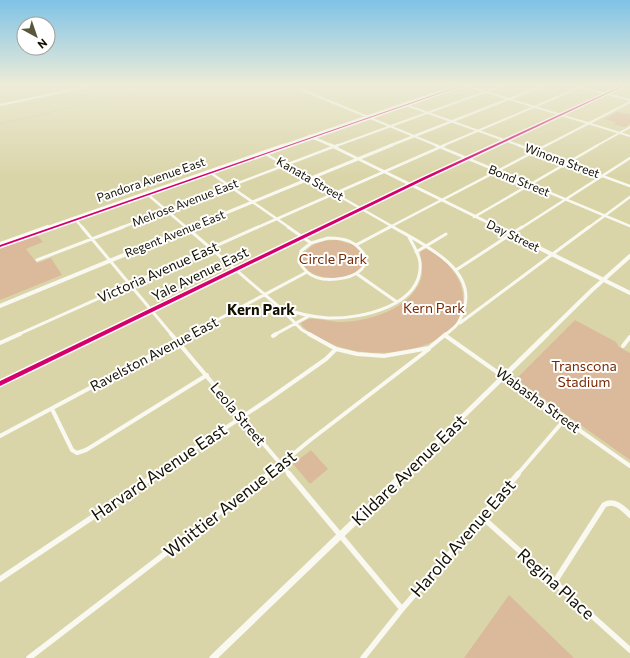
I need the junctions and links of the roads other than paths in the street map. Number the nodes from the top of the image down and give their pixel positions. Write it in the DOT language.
graph roads {
  1 [pos="359,115"];
  2 [pos="371,115"];
  3 [pos="421,115"];
  4 [pos="435,115"];
  5 [pos="468,115"];
  6 [pos="516,115"];
  7 [pos="560,115"];
  8 [pos="606,115"];
  9 [pos="364,117"];
  10 [pos="452,121"];
  11 [pos="589,124"];
  12 [pos="388,127"];
  13 [pos="630,127"];
  14 [pos="478,131"];
  15 [pos="620,133"];
  16 [pos="309,136"];
  17 [pos="630,136"];
  18 [pos="412,137"];
  19 [pos="505,140"];
  20 [pos="334,147"];
  21 [pos="439,148"];
  22 [pos="535,151"];
  23 [pos="262,152"];
  24 [pos="358,158"];
  25 [pos="630,158"];
  26 [pos="466,159"];
  27 [pos="567,163"];
  28 [pos="285,165"];
  29 [pos="208,171"];
  30 [pos="384,171"];
  31 [pos="497,172"];
  32 [pos="602,176"];
  33 [pos="309,179"];
  34 [pos="410,185"];
  35 [pos="529,185"];
  36 [pos="230,186"];
  37 [pos="630,186"];
  38 [pos="146,193"];
  39 [pos="334,193"];
  40 [pos="630,197"];
  41 [pos="564,199"];
  42 [pos="440,200"];
  43 [pos="253,202"];
  44 [pos="361,209"];
  45 [pos="166,210"];
  46 [pos="604,215"];
  47 [pos="474,217"];
  48 [pos="74,218"];
  49 [pos="278,219"];
  50 [pos="392,226"];
  51 [pos="630,226"];
  52 [pos="187,228"];
  53 [pos="446,234"];
  54 [pos="510,234"];
  55 [pos="408,236"];
  56 [pos="303,237"];
  57 [pos="92,239"];
  58 [pos="311,243"];
  59 [pos="0,244"];
  60 [pos="356,245"];
  61 [pos="426,246"];
  62 [pos="210,249"];
  63 [pos="416,252"];
  64 [pos="551,254"];
  65 [pos="630,256"];
  66 [pos="37,260"];
  67 [pos="110,260"];
  68 [pos="235,270"];
  69 [pos="456,270"];
  70 [pos="307,272"];
  71 [pos="356,274"];
  72 [pos="603,280"];
  73 [pos="130,284"];
  74 [pos="630,293"];
  75 [pos="264,295"];
  76 [pos="397,302"];
  77 [pos="0,306"];
  78 [pos="278,306"];
  79 [pos="152,310"];
  80 [pos="309,316"];
  81 [pos="295,324"];
  82 [pos="459,324"];
  83 [pos="273,336"];
  84 [pos="446,336"];
  85 [pos="630,337"];
  86 [pos="177,342"];
  87 [pos="0,343"];
  88 [pos="622,346"];
  89 [pos="429,348"];
  90 [pos="336,349"];
  91 [pos="206,375"];
  92 [pos="505,376"];
  93 [pos="0,384"];
  94 [pos="52,409"];
  95 [pos="241,417"];
  96 [pos="565,419"];
  97 [pos="0,436"];
  98 [pos="281,464"];
  99 [pos="630,466"];
  100 [pos="630,515"];
  101 [pos="482,517"];
  102 [pos="341,537"];
  103 [pos="0,579"];
  104 [pos="554,582"];
  105 [pos="402,609"];
  106 [pos="630,650"];
  107 [pos="29,658"];
  108 [pos="213,658"];
  109 [pos="363,658"];
  1 -- 9 [label="street, Bond Street"];
  2 -- 9 [label="street, Pandora Avenue East"];
  3 -- 12 [label="street, Melrose Avenue East"];
  4 -- 10 [label="street, Winona Street"];
  5 -- 10 [label="street, Regent Avenue East"];
  6 -- 14 [label="street, Victoria Avenue East"];
  7 -- 11 [label="street"];
  7 -- 19 [label="street, Yale Avenue East"];
  8 -- 11 [label="street"];
  9 -- 12 [label="street, Bond Street"];
  9 -- 16 [label="street, Pandora Avenue East"];
  10 -- 14 [label="street, Winona Street"];
  10 -- 18 [label="street, Regent Avenue East"];
  11 -- 15 [label="street"];
  11 -- 22 [label="street"];
  12 -- 18 [label="street, Bond Street"];
  12 -- 20 [label="street, Melrose Avenue East"];
  13 -- 15 [label="street"];
  14 -- 19 [label="street, Winona Street"];
  14 -- 21 [label="street, Victoria Avenue East"];
  15 -- 17 [label="street"];
  15 -- 27 [label="street"];
  16 -- 20 [label="street, Day Street"];
  16 -- 23 [label="street, Pandora Avenue East"];
  18 -- 21 [label="street, Bond Street"];
  18 -- 24 [label="street, Regent Avenue East"];
  19 -- 22 [label="street, Winona Street"];
  19 -- 26 [label="street, Yale Avenue East"];
  20 -- 24 [label="street, Day Street"];
  20 -- 28 [label="street, Melrose Avenue East"];
  21 -- 26 [label="street, Bond Street"];
  21 -- 30 [label="street, Victoria Avenue East"];
  22 -- 27 [label="street, Winona Street"];
  22 -- 31 [label="street"];
  23 -- 28 [label="street, Kanata Street"];
  23 -- 29 [label="street, Pandora Avenue East"];
  24 -- 30 [label="street, Day Street"];
  24 -- 33 [label="street, Regent Avenue East"];
  25 -- 32 [label="street"];
  26 -- 31 [label="street, Bond Street"];
  26 -- 34 [label="street, Yale Avenue East"];
  27 -- 32 [label="street, Winona Street"];
  27 -- 35 [label="street"];
  28 -- 33 [label="street, Kanata Street"];
  28 -- 36 [label="street, Melrose Avenue East"];
  29 -- 36 [label="street"];
  29 -- 38 [label="street, Pandora Avenue East"];
  30 -- 34 [label="street, Day Street"];
  30 -- 39 [label="street, Victoria Avenue East"];
  31 -- 35 [label="street, Bond Street"];
  31 -- 42 [label="street"];
  32 -- 37 [label="street, Winona Street"];
  32 -- 41 [label="street"];
  33 -- 39 [label="street, Kanata Street"];
  33 -- 43 [label="street, Regent Avenue East"];
  34 -- 42 [label="street, Day Street"];
  34 -- 44 [label="street, Yale Avenue East"];
  35 -- 41 [label="street, Bond Street"];
  35 -- 47 [label="street"];
  36 -- 43 [label="street"];
  36 -- 45 [label="street, Melrose Avenue East"];
  38 -- 45 [label="street"];
  38 -- 48 [label="street, Pandora Avenue East"];
  39 -- 44 [label="street, Kanata Street"];
  39 -- 49 [label="street, Victoria Avenue East"];
  40 -- 46 [label="street"];
  41 -- 46 [label="street, Bond Street"];
  41 -- 54 [label="street"];
  42 -- 47 [label="street, Day Street"];
  42 -- 50 [label="street"];
  43 -- 49 [label="street"];
  43 -- 52 [label="street, Regent Avenue East"];
  44 -- 50 [label="street, Kanata Street"];
  44 -- 56 [label="street, Yale Avenue East"];
  45 -- 52 [label="street"];
  45 -- 57 [label="street, Melrose Avenue East"];
  46 -- 51 [label="street, Bond Street"];
  46 -- 64 [label="street"];
  47 -- 54 [label="street, Day Street"];
  48 -- 57 [label="street, Leola Street"];
  48 -- 59 [label="street, Pandora Avenue East"];
  49 -- 56 [label="street"];
  49 -- 62 [label="street, Victoria Avenue East"];
  50 -- 55 [label="street, Kanata Street"];
  50 -- 60 [label="street"];
  52 -- 62 [label="street"];
  52 -- 67 [label="street, Regent Avenue East"];
  53 -- 61 [label="street"];
  54 -- 64 [label="street, Day Street"];
  54 -- 69 [label="street"];
  55 -- 61 [label="street, Kanata Street"];
  55 -- 63 [label="street"];
  56 -- 58 [label="street"];
  56 -- 68 [label="street, Yale Avenue East"];
  57 -- 66 [label="street, Melrose Avenue East"];
  57 -- 67 [label="street, Leola Street"];
  58 -- 60 [label="street"];
  58 -- 70 [label="street"];
  60 -- 71 [label="street"];
  61 -- 63 [label="street"];
  61 -- 69 [label="street, Kanata Street"];
  62 -- 68 [label="street"];
  62 -- 73 [label="street, Victoria Avenue East"];
  63 -- 76 [label="street"];
  64 -- 72 [label="street, Day Street"];
  64 -- 82 [label="street"];
  65 -- 72 [label="street, Kildare Avenue East"];
  67 -- 73 [label="street, Leola Street"];
  67 -- 77 [label="street, Regent Avenue East"];
  68 -- 75 [label="street"];
  68 -- 79 [label="street, Yale Avenue East"];
  69 -- 82 [label="street, Kanata Street"];
  70 -- 71 [label="street"];
  70 -- 75 [label="street, Ravelston Avenue East"];
  71 -- 76 [label="street"];
  72 -- 74 [label="street, Day Street"];
  72 -- 92 [label="street, Kildare Avenue East"];
  73 -- 79 [label="street, Leola Street"];
  73 -- 87 [label="street, Victoria Avenue East"];
  75 -- 78 [label="street"];
  75 -- 86 [label="street, Ravelston Avenue East"];
  76 -- 80 [label="street"];
  78 -- 80 [label="street"];
  78 -- 81 [label="street"];
  79 -- 86 [label="street, Leola Street"];
  79 -- 93 [label="street, Yale Avenue East"];
  80 -- 81 [label="street"];
  81 -- 83 [label="street"];
  81 -- 90 [label="street"];
  82 -- 84 [label="street, Kanata Street"];
  84 -- 89 [label="street, Whittier Avenue East"];
  84 -- 92 [label="street, Wabasha Street"];
  85 -- 88 [label="street"];
  86 -- 91 [label="street, Leola Street"];
  86 -- 94 [label="street, Ravelston Avenue East"];
  89 -- 90 [label="street"];
  89 -- 98 [label="street, Whittier Avenue East"];
  90 -- 95 [label="street, Harvard Avenue East"];
  91 -- 94 [label="street"];
  91 -- 95 [label="street, Leola Street"];
  92 -- 96 [label="street, Wabasha Street"];
  92 -- 102 [label="street, Kildare Avenue East"];
  94 -- 97 [label="street, Ravelston Avenue East"];
  95 -- 98 [label="street, Leola Street"];
  95 -- 103 [label="street, Harvard Avenue East"];
  96 -- 99 [label="street, Wabasha Street"];
  96 -- 101 [label="street, Harold Avenue East"];
  98 -- 102 [label="street, Leola Street"];
  98 -- 107 [label="street, Whittier Avenue East"];
  100 -- 104 [label="street"];
  101 -- 104 [label="street, Regina Place"];
  101 -- 105 [label="street, Harold Avenue East"];
  102 -- 105 [label="street, Leola Street"];
  102 -- 108 [label="street, Kildare Avenue East"];
  104 -- 106 [label="street, Regina Place"];
  105 -- 109 [label="street, Harold Avenue East"];
}
